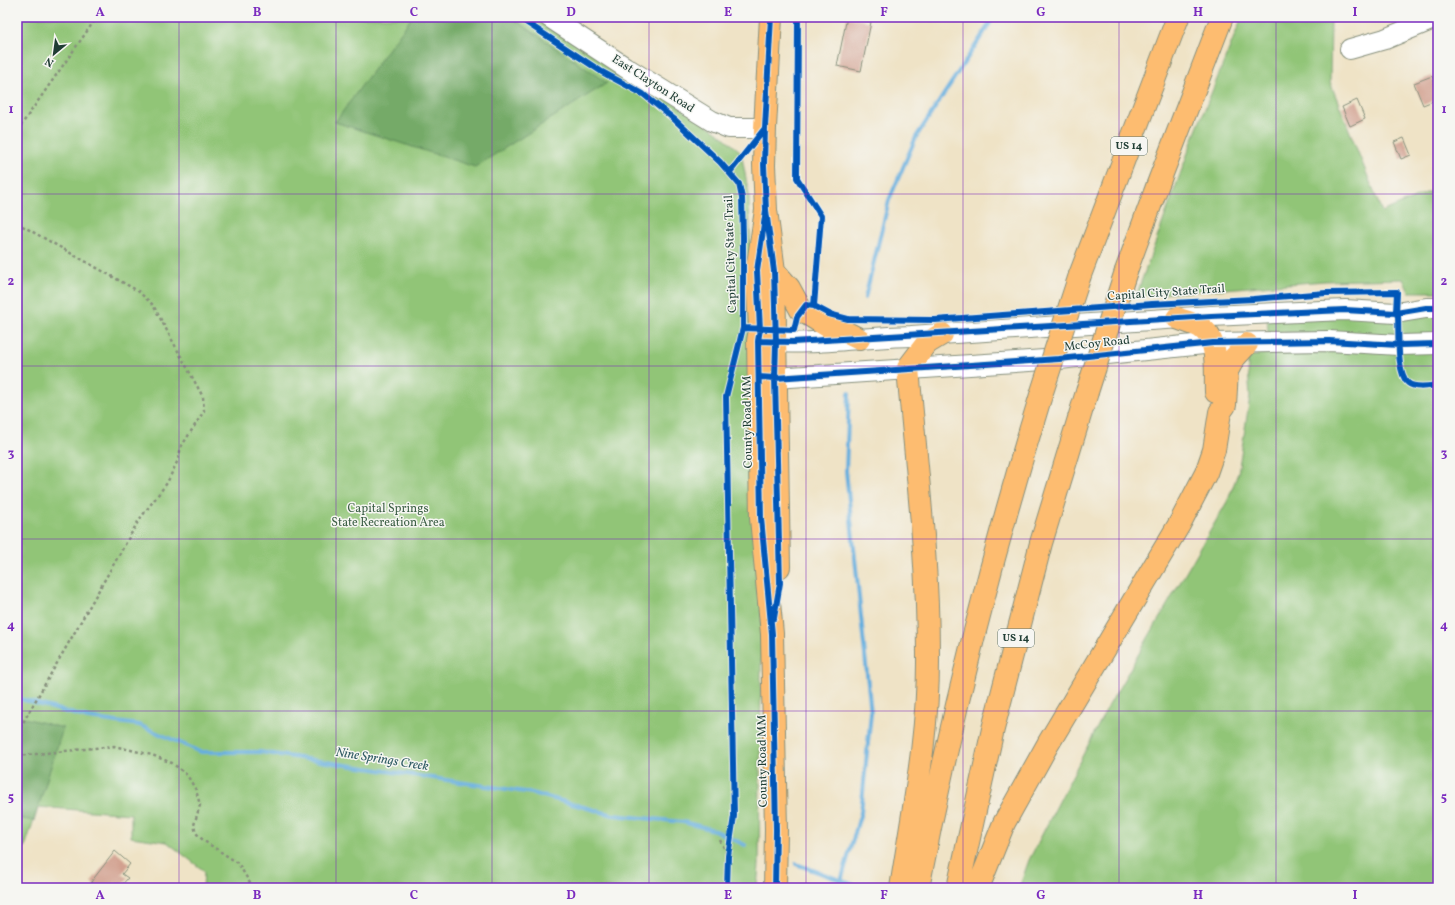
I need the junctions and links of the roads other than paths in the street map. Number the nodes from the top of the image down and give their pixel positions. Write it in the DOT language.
graph roads {
  1 [pos="549,17"];
  2 [pos="771,17"];
  3 [pos="1178,17"];
  4 [pos="1222,17"];
  5 [pos="1438,17"];
  6 [pos="1350,49"];
  7 [pos="764,128"];
  8 [pos="766,210"];
  9 [pos="774,271"];
  10 [pos="1438,308"];
  11 [pos="1177,318"];
  12 [pos="942,334"];
  13 [pos="858,339"];
  14 [pos="767,342"];
  15 [pos="1213,343"];
  16 [pos="1247,344"];
  17 [pos="1438,344"];
  18 [pos="908,368"];
  19 [pos="767,377"];
  20 [pos="1220,412"];
  21 [pos="775,888"];
  22 [pos="901,888"];
  23 [pos="918,888"];
  24 [pos="958,888"];
  25 [pos="978,888"];
  1 -- 7 [label="street, East Clayton Road"];
  2 -- 7 [label="main road, County Road MM"];
  3 -- 23 [label="main road, US 14, bridge"];
  4 -- 24 [label="main road, US 14, bridge"];
  5 -- 6 [label="street"];
  7 -- 8 [label="main road, County Road MM"];
  8 -- 9 [label="main road, County Road MM"];
  8 -- 14 [label="main road, County Road MM"];
  9 -- 13 [label="main road"];
  9 -- 14 [label="main road, County Road MM"];
  10 -- 11 [label="street, McCoy Road"];
  11 -- 12 [label="street, McCoy Road"];
  11 -- 15 [label="main road"];
  12 -- 13 [label="street, McCoy Road"];
  12 -- 18 [label="main road"];
  13 -- 14 [label="street, McCoy Road"];
  14 -- 19 [label="main road, County Road MM"];
  15 -- 16 [label="street, McCoy Road"];
  15 -- 18 [label="street, McCoy Road"];
  15 -- 20 [label="main road"];
  16 -- 17 [label="street, McCoy Road"];
  16 -- 20 [label="main road"];
  18 -- 19 [label="street, McCoy Road"];
  18 -- 22 [label="main road"];
  19 -- 21 [label="main road, County Road MM"];
  20 -- 25 [label="main road"];
}
